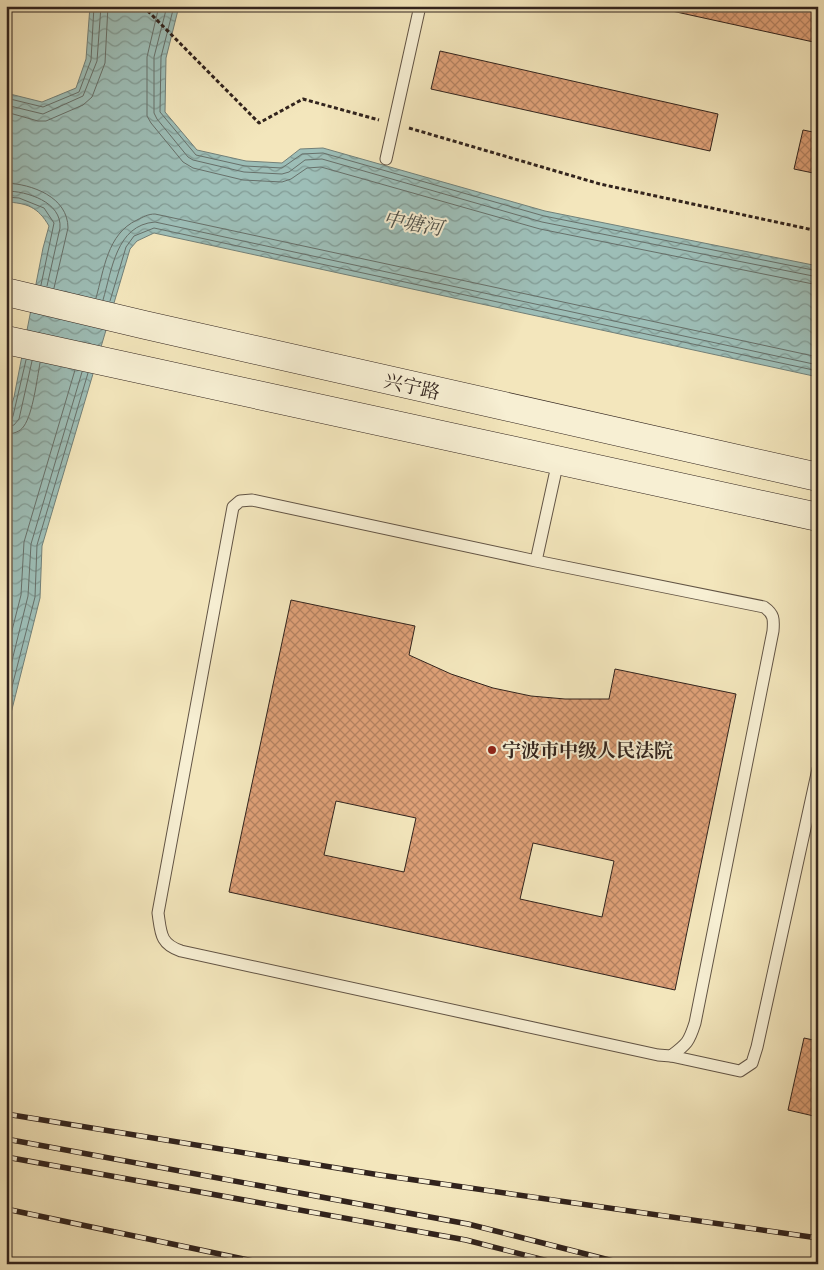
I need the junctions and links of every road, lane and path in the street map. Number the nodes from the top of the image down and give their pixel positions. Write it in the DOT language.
graph roads {
  1 [pos="143,6"];
  2 [pos="420,6"];
  3 [pos="394,124"];
  4 [pos="386,159"];
  5 [pos="818,231"];
  6 [pos="10,292"];
  7 [pos="6,340"];
  8 [pos="558,461"];
  9 [pos="818,478"];
  10 [pos="818,518"];
  11 [pos="536,560"];
  12 [pos="818,769"];
  13 [pos="671,1056"];
  1 -- 3 [label="path"];
  2 -- 3 [label="lane"];
  3 -- 4 [label="lane"];
  3 -- 5 [label="path"];
  6 -- 9 [label="main road, 兴宁路"];
  7 -- 8 [label="main road"];
  8 -- 10 [label="main road"];
  8 -- 11 [label="lane"];
  11 -- 13 [label="lane"];
  11 -- 13 [label="lane"];
  12 -- 13 [label="lane"];
}
